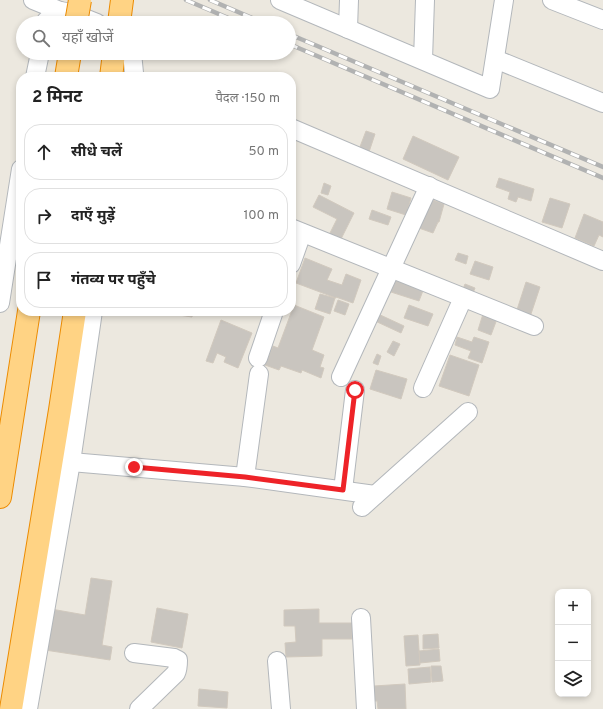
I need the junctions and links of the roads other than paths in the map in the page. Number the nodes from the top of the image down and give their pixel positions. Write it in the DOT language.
graph roads {
  1 [pos="32,0"];
  2 [pos="80,0"];
  3 [pos="122,0"];
  4 [pos="131,0"];
  5 [pos="280,0"];
  6 [pos="349,0"];
  7 [pos="425,0"];
  8 [pos="504,0"];
  9 [pos="552,0"];
  10 [pos="51,16"];
  11 [pos="63,16"];
  12 [pos="66,16"];
  13 [pos="69,16"];
  14 [pos="69,16"];
  15 [pos="80,16"];
  16 [pos="120,16"];
  17 [pos="129,16"];
  18 [pos="603,20"];
  19 [pos="348,29"];
  20 [pos="495,59"];
  21 [pos="39,60"];
  22 [pos="69,60"];
  23 [pos="113,60"];
  24 [pos="134,60"];
  25 [pos="423,60"];
  26 [pos="36,72"];
  27 [pos="67,72"];
  28 [pos="112,72"];
  29 [pos="138,72"];
  30 [pos="603,103"];
  31 [pos="296,130"];
  32 [pos="429,186"];
  33 [pos="16,201"];
  34 [pos="296,237"];
  35 [pos="603,261"];
  36 [pos="391,268"];
  37 [pos="463,298"];
  38 [pos="0,303"];
  39 [pos="28,316"];
  40 [pos="74,316"];
  41 [pos="92,316"];
  42 [pos="273,316"];
  43 [pos="534,326"];
  44 [pos="341,377"];
  45 [pos="423,388"];
  46 [pos="355,390"];
  47 [pos="468,412"];
  48 [pos="71,462"];
  49 [pos="245,477"];
  50 [pos="343,490"];
  51 [pos="375,495"];
  52 [pos="0,497"];
  53 [pos="362,507"];
  54 [pos="361,618"];
  55 [pos="134,653"];
  56 [pos="277,661"];
  57 [pos="11,709"];
  58 [pos="28,709"];
  59 [pos="139,709"];
  60 [pos="281,709"];
  61 [pos="366,709"];
  1 -- 12 [label="street"];
  2 -- 13 [label="highway, bridge"];
  3 -- 16 [label="highway"];
  4 -- 17 [label="street"];
  5 -- 19 [label="street"];
  6 -- 19 [label="street"];
  7 -- 25 [label="street"];
  8 -- 20 [label="street"];
  9 -- 18 [label="street"];
  10 -- 11 [label="street"];
  14 -- 15 [label="street"];
  19 -- 25 [label="street"];
  20 -- 25 [label="street"];
  20 -- 30 [label="street"];
  21 -- 26 [label="street"];
  22 -- 27 [label="highway"];
  23 -- 28 [label="highway"];
  24 -- 29 [label="street"];
  31 -- 32 [label="street"];
  32 -- 35 [label="street"];
  32 -- 36 [label="street"];
  33 -- 38 [label="street"];
  34 -- 36 [label="street"];
  36 -- 37 [label="street"];
  36 -- 44 [label="street"];
  37 -- 43 [label="street"];
  37 -- 45 [label="street"];
  39 -- 52 [label="highway"];
  40 -- 57 [label="highway"];
  41 -- 48 [label="street"];
  42 -- 49 [label="street"];
  46 -- 50 [label="street"];
  47 -- 51 [label="street"];
  48 -- 49 [label="street"];
  48 -- 58 [label="street"];
  49 -- 50 [label="street"];
  50 -- 51 [label="street"];
  51 -- 53 [label="street"];
  54 -- 61 [label="street"];
  55 -- 59 [label="street"];
  56 -- 60 [label="street"];
}
